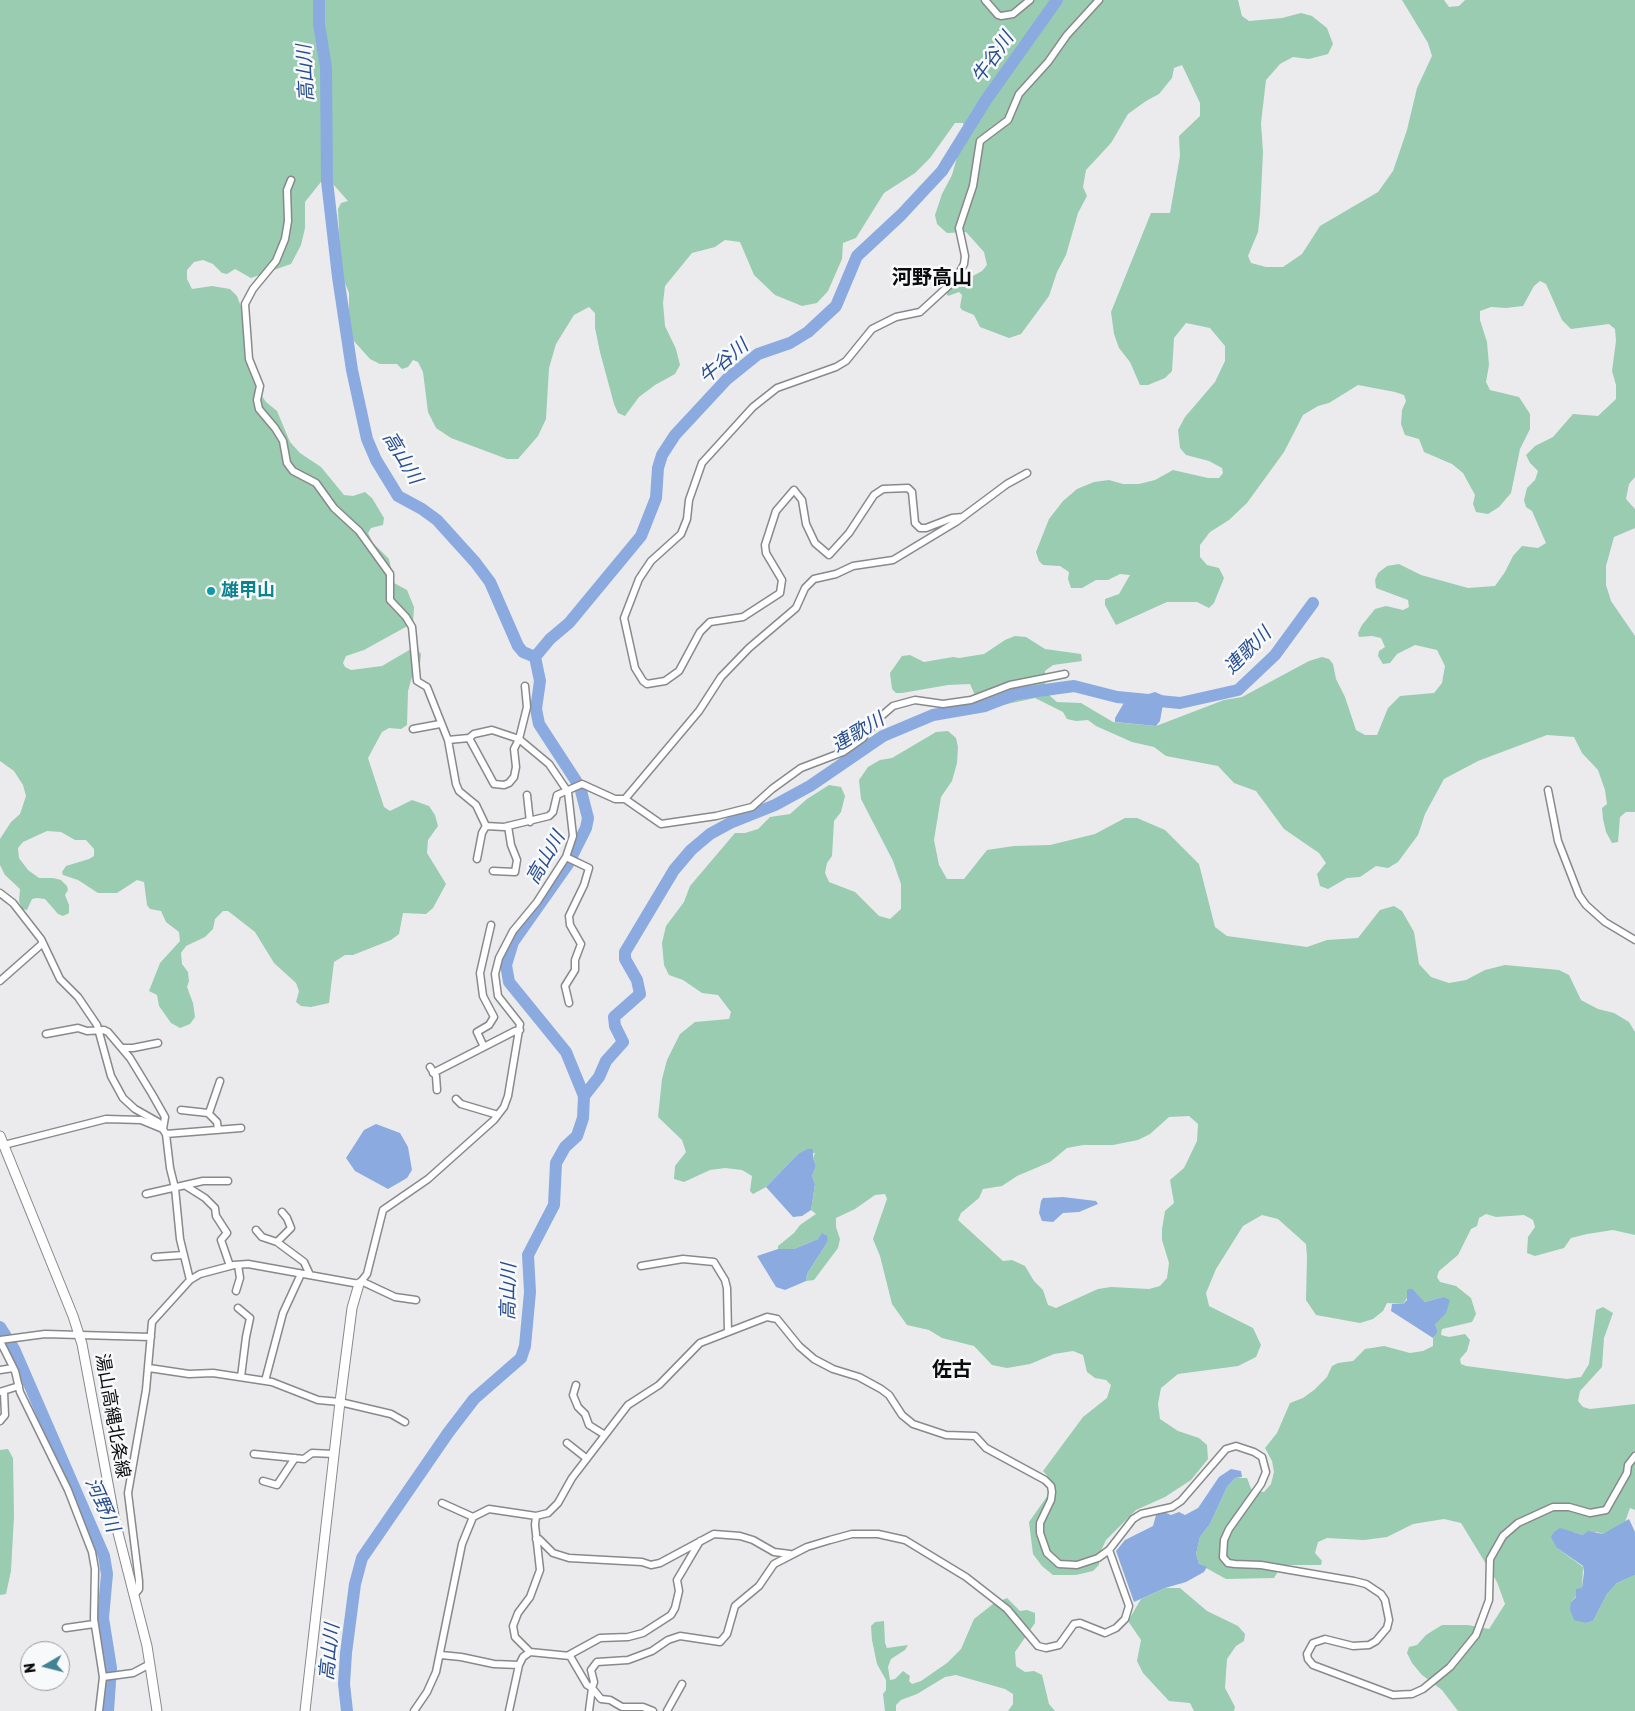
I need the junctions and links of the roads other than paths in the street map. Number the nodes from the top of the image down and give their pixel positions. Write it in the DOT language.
graph roads {
  1 [pos="985,0"];
  2 [pos="1030,0"];
  3 [pos="1099,0"];
  4 [pos="291,180"];
  5 [pos="1027,473"];
  6 [pos="963,517"];
  7 [pos="1065,674"];
  8 [pos="525,686"];
  9 [pos="440,724"];
  10 [pos="413,729"];
  11 [pos="469,738"];
  12 [pos="519,739"];
  13 [pos="448,740"];
  14 [pos="1548,790"];
  15 [pos="568,792"];
  16 [pos="527,795"];
  17 [pos="625,799"];
  18 [pos="530,822"];
  19 [pos="486,826"];
  20 [pos="508,826"];
  21 [pos="477,859"];
  22 [pos="569,859"];
  23 [pos="493,871"];
  24 [pos="0,893"];
  25 [pos="491,924"];
  26 [pos="1635,940"];
  27 [pos="43,943"];
  28 [pos="0,981"];
  29 [pos="569,1003"];
  30 [pos="520,1030"];
  31 [pos="99,1031"];
  32 [pos="46,1034"];
  33 [pos="158,1043"];
  34 [pos="484,1047"];
  35 [pos="123,1048"];
  36 [pos="220,1081"];
  37 [pos="437,1090"];
  38 [pos="456,1099"];
  39 [pos="181,1110"];
  40 [pos="209,1113"];
  41 [pos="498,1114"];
  42 [pos="241,1128"];
  43 [pos="218,1130"];
  44 [pos="164,1131"];
  45 [pos="2,1141"];
  46 [pos="228,1181"];
  47 [pos="186,1186"];
  48 [pos="175,1188"];
  49 [pos="146,1194"];
  50 [pos="282,1212"];
  51 [pos="256,1230"];
  52 [pos="276,1242"];
  53 [pos="183,1255"];
  54 [pos="155,1257"];
  55 [pos="238,1265"];
  56 [pos="230,1266"];
  57 [pos="641,1266"];
  58 [pos="301,1274"];
  59 [pos="310,1276"];
  60 [pos="190,1280"];
  61 [pos="360,1283"];
  62 [pos="236,1291"];
  63 [pos="416,1300"];
  64 [pos="238,1308"];
  65 [pos="728,1332"];
  66 [pos="79,1335"];
  67 [pos="151,1337"];
  68 [pos="0,1340"];
  69 [pos="13,1368"];
  70 [pos="149,1368"];
  71 [pos="0,1370"];
  72 [pos="241,1377"];
  73 [pos="265,1381"];
  74 [pos="576,1385"];
  75 [pos="19,1386"];
  76 [pos="2,1392"];
  77 [pos="340,1402"];
  78 [pos="0,1421"];
  79 [pos="405,1422"];
  80 [pos="605,1435"];
  81 [pos="567,1443"];
  82 [pos="254,1454"];
  83 [pos="334,1454"];
  84 [pos="1635,1456"];
  85 [pos="295,1458"];
  86 [pos="586,1458"];
  87 [pos="264,1481"];
  88 [pos="442,1503"];
  89 [pos="536,1516"];
  90 [pos="473,1517"];
  91 [pos="536,1539"];
  92 [pos="700,1540"];
  93 [pos="1109,1550"];
  94 [pos="795,1553"];
  95 [pos="134,1595"];
  96 [pos="94,1624"];
  97 [pos="66,1628"];
  98 [pos="530,1652"];
  99 [pos="440,1655"];
  100 [pos="568,1655"];
  101 [pos="150,1664"];
  102 [pos="519,1665"];
  103 [pos="105,1677"];
  104 [pos="682,1684"];
  105 [pos="592,1688"];
  106 [pos="99,1711"];
  107 [pos="156,1711"];
  108 [pos="305,1711"];
  109 [pos="414,1711"];
  110 [pos="509,1711"];
  111 [pos="588,1711"];
  112 [pos="653,1711"];
  113 [pos="667,1711"];
  1 -- 2 [label="street"];
  3 -- 6 [label="street"];
  4 -- 9 [label="street"];
  5 -- 6 [label="street"];
  6 -- 17 [label="street"];
  7 -- 17 [label="street"];
  8 -- 12 [label="street"];
  9 -- 10 [label="street"];
  9 -- 13 [label="street"];
  11 -- 12 [label="street"];
  11 -- 12 [label="street"];
  11 -- 13 [label="street"];
  12 -- 15 [label="street"];
  13 -- 19 [label="street"];
  14 -- 26 [label="street"];
  15 -- 17 [label="street"];
  15 -- 18 [label="street"];
  15 -- 22 [label="street"];
  16 -- 18 [label="street"];
  18 -- 20 [label="street"];
  19 -- 20 [label="street"];
  19 -- 21 [label="street"];
  20 -- 23 [label="street"];
  22 -- 29 [label="street"];
  22 -- 30 [label="street"];
  24 -- 27 [label="street"];
  25 -- 34 [label="street"];
  27 -- 28 [label="street"];
  27 -- 31 [label="street"];
  30 -- 34 [label="street"];
  30 -- 41 [label="street"];
  31 -- 32 [label="street"];
  31 -- 35 [label="street"];
  31 -- 44 [label="street"];
  33 -- 35 [label="street"];
  34 -- 37 [label="street"];
  35 -- 44 [label="street"];
  36 -- 40 [label="street"];
  38 -- 41 [label="street"];
  39 -- 40 [label="street"];
  40 -- 43 [label="street"];
  41 -- 61 [label="street"];
  42 -- 43 [label="street"];
  43 -- 44 [label="street"];
  44 -- 45 [label="street"];
  44 -- 48 [label="street"];
  45 -- 66 [label="main road, 湯山高縄北条線"];
  46 -- 47 [label="street"];
  47 -- 48 [label="street"];
  47 -- 56 [label="street"];
  48 -- 49 [label="street"];
  48 -- 53 [label="street"];
  50 -- 52 [label="street"];
  51 -- 52 [label="street"];
  52 -- 59 [label="street"];
  53 -- 54 [label="street"];
  53 -- 60 [label="street"];
  55 -- 56 [label="street"];
  55 -- 58 [label="street"];
  55 -- 62 [label="street"];
  56 -- 60 [label="street"];
  57 -- 65 [label="street"];
  58 -- 59 [label="street"];
  58 -- 73 [label="street"];
  59 -- 61 [label="street"];
  60 -- 67 [label="street"];
  61 -- 63 [label="street"];
  61 -- 77 [label="main road"];
  64 -- 72 [label="street"];
  65 -- 80 [label="street"];
  65 -- 93 [label="street"];
  66 -- 67 [label="street"];
  66 -- 68 [label="street"];
  66 -- 95 [label="main road, 湯山高縄北条線"];
  67 -- 70 [label="street"];
  68 -- 69 [label="street"];
  69 -- 71 [label="street"];
  69 -- 75 [label="street"];
  70 -- 72 [label="street"];
  70 -- 95 [label="street"];
  72 -- 73 [label="street"];
  73 -- 77 [label="street"];
  74 -- 80 [label="street"];
  75 -- 76 [label="street"];
  75 -- 96 [label="street"];
  76 -- 78 [label="street"];
  77 -- 79 [label="street"];
  77 -- 83 [label="main road"];
  80 -- 86 [label="street"];
  81 -- 86 [label="street"];
  82 -- 85 [label="street"];
  83 -- 85 [label="street"];
  83 -- 108 [label="main road"];
  84 -- 93 [label="street"];
  85 -- 87 [label="street"];
  86 -- 89 [label="street"];
  88 -- 90 [label="street"];
  89 -- 90 [label="street"];
  89 -- 91 [label="street"];
  90 -- 99 [label="street"];
  91 -- 92 [label="street"];
  91 -- 98 [label="street"];
  92 -- 94 [label="street"];
  92 -- 100 [label="street"];
  93 -- 94 [label="street"];
  94 -- 105 [label="street"];
  95 -- 101 [label="main road, 湯山高縄北条線"];
  96 -- 97 [label="street"];
  96 -- 103 [label="street"];
  98 -- 100 [label="street"];
  98 -- 102 [label="street"];
  99 -- 102 [label="street"];
  99 -- 109 [label="street"];
  100 -- 105 [label="street"];
  101 -- 103 [label="street"];
  101 -- 107 [label="main road, 湯山高縄北条線"];
  102 -- 110 [label="street"];
  103 -- 106 [label="street"];
  104 -- 113 [label="street"];
  105 -- 111 [label="street"];
  105 -- 112 [label="street"];
}
